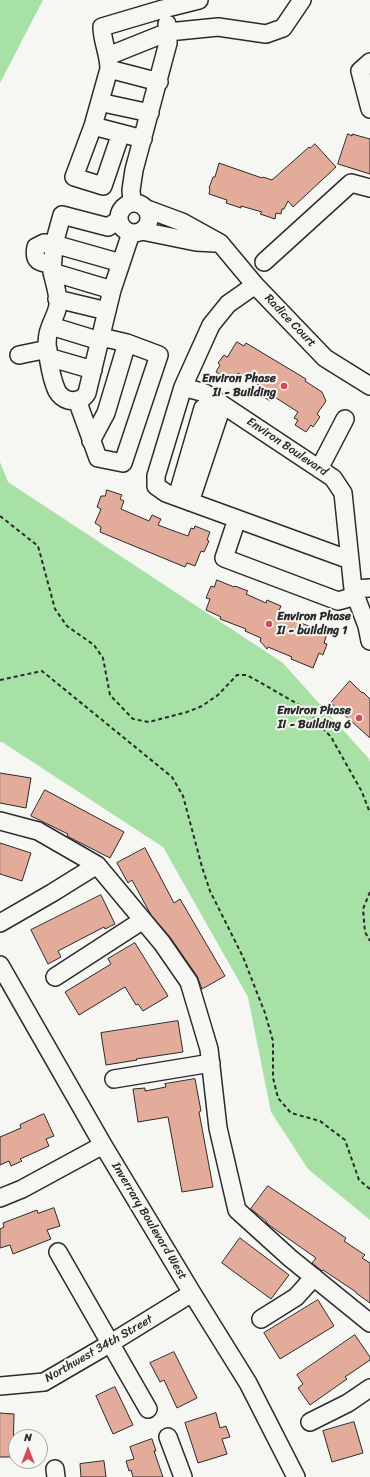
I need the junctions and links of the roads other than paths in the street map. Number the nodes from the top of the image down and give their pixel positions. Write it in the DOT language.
graph roads {
  1 [pos="199,0"];
  2 [pos="302,0"];
  3 [pos="163,9"];
  4 [pos="168,32"];
  5 [pos="109,62"];
  6 [pos="370,62"];
  7 [pos="159,82"];
  8 [pos="108,104"];
  9 [pos="370,109"];
  10 [pos="150,113"];
  11 [pos="93,126"];
  12 [pos="120,133"];
  13 [pos="143,139"];
  14 [pos="370,188"];
  15 [pos="132,202"];
  16 [pos="147,210"];
  17 [pos="119,220"];
  18 [pos="136,232"];
  19 [pos="220,243"];
  20 [pos="54,244"];
  21 [pos="264,262"];
  22 [pos="121,263"];
  23 [pos="52,268"];
  24 [pos="255,284"];
  25 [pos="112,290"];
  26 [pos="57,299"];
  27 [pos="107,311"];
  28 [pos="51,326"];
  29 [pos="100,339"];
  30 [pos="127,343"];
  31 [pos="48,353"];
  32 [pos="19,355"];
  33 [pos="93,370"];
  34 [pos="370,386"];
  35 [pos="183,387"];
  36 [pos="76,400"];
  37 [pos="345,419"];
  38 [pos="91,441"];
  39 [pos="319,469"];
  40 [pos="236,519"];
  41 [pos="350,560"];
  42 [pos="362,598"];
  43 [pos="369,632"];
  44 [pos="0,821"];
  45 [pos="97,865"];
  46 [pos="143,920"];
  47 [pos="0,923"];
  48 [pos="0,965"];
  49 [pos="55,977"];
  50 [pos="211,1063"];
  51 [pos="114,1079"];
  52 [pos="103,1145"];
  53 [pos="0,1198"];
  54 [pos="58,1252"];
  55 [pos="314,1277"];
  56 [pos="192,1293"];
  57 [pos="261,1319"];
  58 [pos="370,1323"];
  59 [pos="111,1343"];
  60 [pos="0,1386"];
  61 [pos="370,1388"];
  62 [pos="148,1409"];
  63 [pos="310,1422"];
  64 [pos="168,1437"];
  65 [pos="183,1477"];
  66 [pos="296,1477"];
  1 -- 3 [label="street"];
  2 -- 4 [label="street"];
  3 -- 4 [label="street"];
  3 -- 5 [label="street"];
  4 -- 5 [label="street"];
  4 -- 7 [label="street"];
  5 -- 7 [label="street"];
  5 -- 11 [label="street"];
  6 -- 9 [label="street"];
  7 -- 10 [label="street"];
  8 -- 10 [label="street"];
  10 -- 13 [label="street"];
  11 -- 12 [label="street"];
  11 -- 12 [label="street"];
  12 -- 13 [label="street"];
  13 -- 15 [label="street"];
  14 -- 21 [label="street"];
  15 -- 16 [label="street"];
  15 -- 17 [label="street"];
  16 -- 18 [label="street"];
  16 -- 19 [label="street, Radice Court"];
  17 -- 18 [label="street"];
  17 -- 20 [label="street"];
  18 -- 19 [label="street"];
  18 -- 22 [label="street"];
  19 -- 24 [label="street, Radice Court"];
  20 -- 22 [label="street"];
  20 -- 23 [label="street"];
  22 -- 25 [label="street"];
  23 -- 25 [label="street"];
  23 -- 26 [label="street"];
  24 -- 34 [label="street, Radice Court"];
  24 -- 35 [label="street"];
  25 -- 27 [label="street"];
  26 -- 27 [label="street"];
  26 -- 28 [label="street"];
  27 -- 29 [label="street"];
  28 -- 29 [label="street"];
  28 -- 31 [label="street"];
  29 -- 30 [label="street"];
  29 -- 33 [label="street"];
  30 -- 38 [label="street"];
  30 -- 38 [label="street"];
  31 -- 32 [label="street"];
  31 -- 33 [label="street"];
  31 -- 36 [label="street"];
  33 -- 36 [label="street"];
  35 -- 39 [label="street, Environ Boulevard"];
  35 -- 40 [label="street"];
  36 -- 38 [label="street"];
  37 -- 39 [label="street"];
  39 -- 41 [label="street, Environ Boulevard"];
  40 -- 41 [label="street"];
  40 -- 42 [label="street"];
  41 -- 42 [label="street, Environ Boulevard"];
  42 -- 43 [label="street, Environ Boulevard"];
  44 -- 45 [label="street"];
  45 -- 46 [label="street"];
  45 -- 47 [label="street"];
  46 -- 49 [label="street"];
  46 -- 50 [label="street"];
  48 -- 52 [label="street, Inverrary Boulevard West"];
  50 -- 51 [label="street"];
  50 -- 55 [label="street"];
  52 -- 53 [label="street"];
  52 -- 56 [label="street, Inverrary Boulevard West"];
  54 -- 59 [label="street"];
  55 -- 57 [label="street"];
  55 -- 58 [label="street"];
  56 -- 59 [label="street, Northwest 34th Street"];
  56 -- 66 [label="street, Inverrary Boulevard West"];
  59 -- 60 [label="street, Northwest 34th Street"];
  59 -- 62 [label="street"];
  61 -- 63 [label="street"];
  64 -- 65 [label="street"];
}
